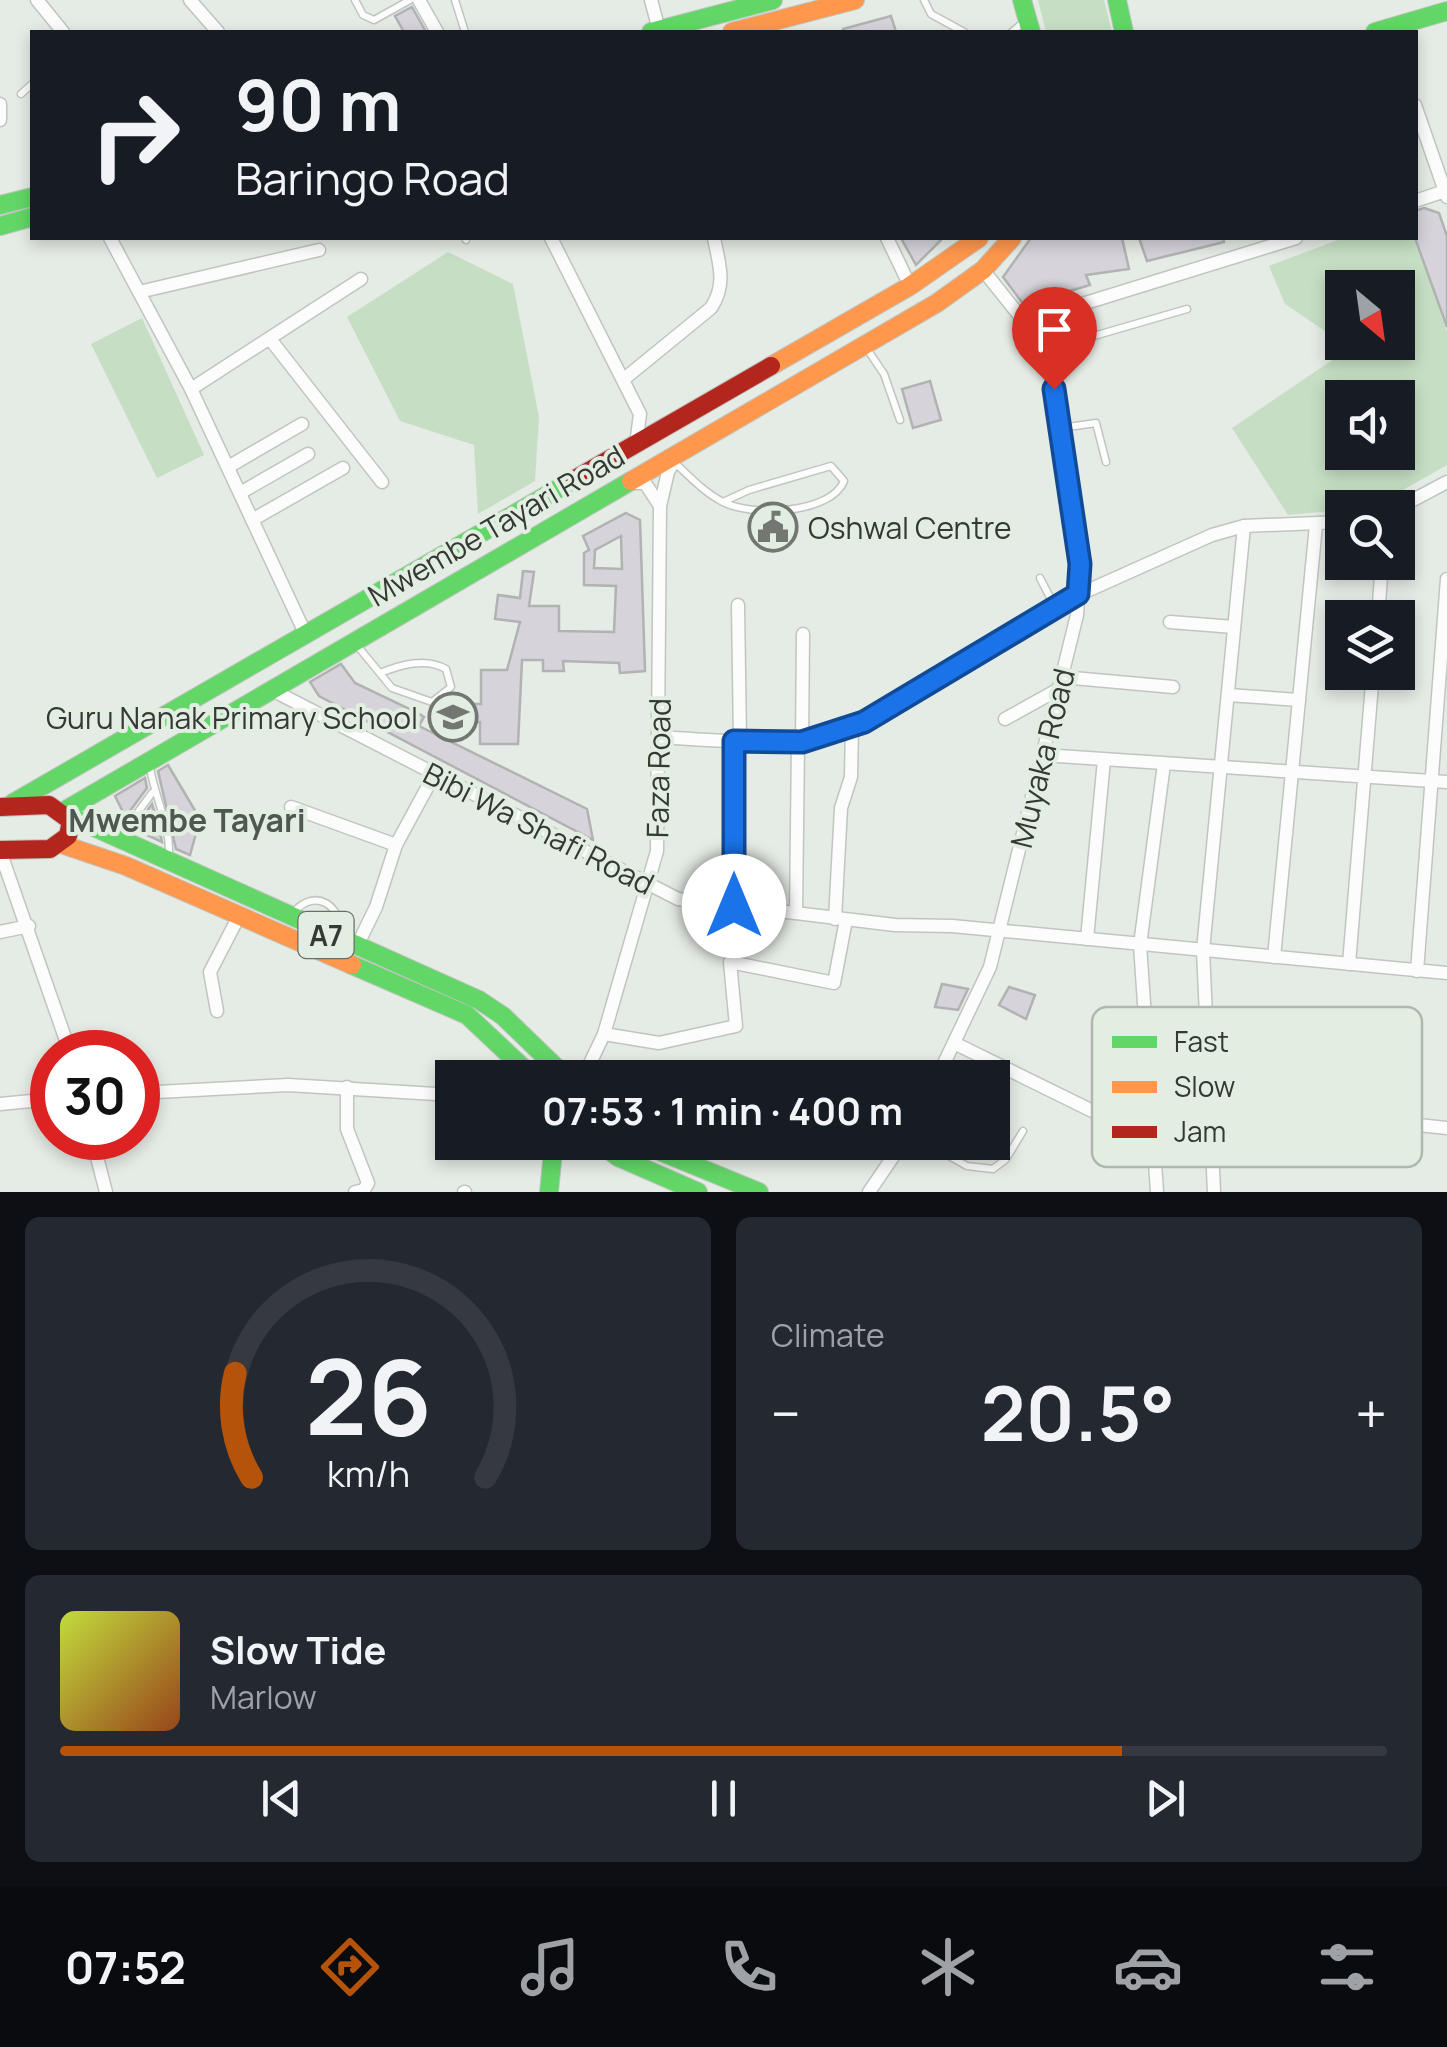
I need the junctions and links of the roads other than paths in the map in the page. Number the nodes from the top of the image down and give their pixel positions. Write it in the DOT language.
graph roads {
  1 [pos="37,0"];
  2 [pos="190,0"];
  3 [pos="355,0"];
  4 [pos="410,0"];
  5 [pos="418,0"];
  6 [pos="455,0"];
  7 [pos="650,0"];
  8 [pos="773,0"];
  9 [pos="855,0"];
  10 [pos="924,0"];
  11 [pos="1022,0"];
  12 [pos="1117,0"];
  13 [pos="1447,11"];
  14 [pos="1029,26"];
  15 [pos="61,30"];
  16 [pos="216,30"];
  17 [pos="436,30"];
  18 [pos="464,30"];
  19 [pos="655,30"];
  20 [pos="659,30"];
  21 [pos="740,30"];
  22 [pos="949,30"];
  23 [pos="1124,30"];
  24 [pos="1388,30"];
  25 [pos="30,86"];
  26 [pos="21,94"];
  27 [pos="0,104"];
  28 [pos="1418,113"];
  29 [pos="0,120"];
  30 [pos="1446,194"];
  31 [pos="30,198"];
  32 [pos="1418,200"];
  33 [pos="0,205"];
  34 [pos="30,218"];
  35 [pos="0,226"];
  36 [pos="111,240"];
  37 [pos="552,240"];
  38 [pos="714,240"];
  39 [pos="888,240"];
  40 [pos="977,240"];
  41 [pos="1006,240"];
  42 [pos="1290,240"];
  43 [pos="319,250"];
  44 [pos="938,269"];
  45 [pos="983,270"];
  46 [pos="361,279"];
  47 [pos="910,286"];
  48 [pos="139,292"];
  49 [pos="954,292"];
  50 [pos="1187,309"];
  51 [pos="1024,322"];
  52 [pos="270,339"];
  53 [pos="865,345"];
  54 [pos="1047,350"];
  55 [pos="756,375"];
  56 [pos="624,379"];
  57 [pos="192,389"];
  58 [pos="771,400"];
  59 [pos="640,414"];
  60 [pos="900,420"];
  61 [pos="302,424"];
  62 [pos="665,428"];
  63 [pos="1060,428"];
  64 [pos="636,444"];
  65 [pos="308,454"];
  66 [pos="676,457"];
  67 [pos="1106,462"];
  68 [pos="228,467"];
  69 [pos="343,468"];
  70 [pos="382,482"];
  71 [pos="570,482"];
  72 [pos="1447,482"];
  73 [pos="628,483"];
  74 [pos="240,493"];
  75 [pos="1415,499"];
  76 [pos="723,502"];
  77 [pos="660,506"];
  78 [pos="583,509"];
  79 [pos="252,520"];
  80 [pos="1325,524"];
  81 [pos="1316,525"];
  82 [pos="1244,526"];
  83 [pos="1040,578"];
  84 [pos="1447,579"];
  85 [pos="392,584"];
  86 [pos="1078,594"];
  87 [pos="738,605"];
  88 [pos="1056,608"];
  89 [pos="406,612"];
  90 [pos="1170,622"];
  91 [pos="1234,627"];
  92 [pos="306,634"];
  93 [pos="803,634"];
  94 [pos="354,642"];
  95 [pos="380,673"];
  96 [pos="225,681"];
  97 [pos="1060,683"];
  98 [pos="1173,686"];
  99 [pos="272,690"];
  100 [pos="1371,690"];
  101 [pos="1228,695"];
  102 [pos="1039,698"];
  103 [pos="1299,700"];
  104 [pos="1055,705"];
  105 [pos="242,707"];
  106 [pos="1005,719"];
  107 [pos="852,727"];
  108 [pos="660,737"];
  109 [pos="737,741"];
  110 [pos="800,742"];
  111 [pos="1043,755"];
  112 [pos="1104,760"];
  113 [pos="149,761"];
  114 [pos="1164,764"];
  115 [pos="1220,768"];
  116 [pos="1292,772"];
  117 [pos="434,775"];
  118 [pos="1364,777"];
  119 [pos="1432,781"];
  120 [pos="1447,782"];
  121 [pos="153,792"];
  122 [pos="2,806"];
  123 [pos="291,807"];
  124 [pos="66,814"];
  125 [pos="119,839"];
  126 [pos="60,844"];
  127 [pos="396,845"];
  128 [pos="30,849"];
  129 [pos="0,851"];
  130 [pos="168,862"];
  131 [pos="14,882"];
  132 [pos="650,884"];
  133 [pos="734,906"];
  134 [pos="796,913"];
  135 [pos="239,916"];
  136 [pos="289,918"];
  137 [pos="841,919"];
  138 [pos="30,926"];
  139 [pos="1000,931"];
  140 [pos="0,932"];
  141 [pos="1087,940"];
  142 [pos="1140,944"];
  143 [pos="348,945"];
  144 [pos="1203,950"];
  145 [pos="1274,957"];
  146 [pos="1350,964"];
  147 [pos="1417,970"];
  148 [pos="1447,973"];
  149 [pos="1143,1007"];
  150 [pos="1206,1007"];
  151 [pos="217,1011"];
  152 [pos="63,1030"];
  153 [pos="604,1034"];
  154 [pos="954,1043"];
  155 [pos="514,1060"];
  156 [pos="547,1060"];
  157 [pos="592,1060"];
  158 [pos="946,1060"];
  159 [pos="347,1087"];
  160 [pos="160,1092"];
  161 [pos="435,1094"];
  162 [pos="30,1101"];
  163 [pos="0,1104"];
  164 [pos="1092,1111"];
  165 [pos="1422,1125"];
  166 [pos="1447,1128"];
  167 [pos="1023,1131"];
  168 [pos="1010,1152"];
  169 [pos="98,1160"];
  170 [pos="552,1160"];
  171 [pos="625,1160"];
  172 [pos="681,1160"];
  173 [pos="890,1160"];
  174 [pos="956,1160"];
  175 [pos="1005,1160"];
  176 [pos="1154,1167"];
  177 [pos="1213,1167"];
  178 [pos="106,1192"];
  179 [pos="356,1192"];
  180 [pos="548,1192"];
  181 [pos="698,1192"];
  182 [pos="759,1192"];
  183 [pos="869,1192"];
  184 [pos="1157,1192"];
  185 [pos="1214,1192"];
  1 -- 15 [label="street"];
  2 -- 16 [label="street"];
  3 -- 4 [label="lane"];
  5 -- 17 [label="street"];
  6 -- 18 [label="lane"];
  7 -- 19 [label="street"];
  8 -- 20 [label="main road"];
  9 -- 21 [label="main road"];
  10 -- 22 [label="lane"];
  11 -- 14 [label="main road"];
  12 -- 23 [label="main road"];
  13 -- 24 [label="main road"];
  25 -- 26 [label="lane"];
  27 -- 29 [label="street"];
  28 -- 30 [label="street"];
  30 -- 32 [label="street"];
  31 -- 33 [label="main road"];
  34 -- 35 [label="main road"];
  36 -- 48 [label="street"];
  37 -- 56 [label="street"];
  38 -- 56 [label="street"];
  39 -- 47 [label="street"];
  40 -- 44 [label="main road, Mwembe Tayari Road"];
  41 -- 45 [label="main road, Mwembe Tayari Road"];
  42 -- 51 [label="street"];
  43 -- 48 [label="street"];
  44 -- 47 [label="main road, Mwembe Tayari Road"];
  44 -- 49 [label="main road"];
  45 -- 49 [label="main road, Mwembe Tayari Road"];
  45 -- 51 [label="street, Muyaka Road"];
  46 -- 52 [label="street"];
  47 -- 55 [label="main road, Mwembe Tayari Road"];
  48 -- 57 [label="street"];
  49 -- 53 [label="main road, Mwembe Tayari Road"];
  50 -- 54 [label="lane"];
  51 -- 54 [label="street, Muyaka Road"];
  52 -- 57 [label="street"];
  52 -- 70 [label="street"];
  53 -- 58 [label="main road, Mwembe Tayari Road"];
  53 -- 60 [label="lane"];
  54 -- 63 [label="street, Muyaka Road"];
  55 -- 58 [label="main road"];
  55 -- 62 [label="main road, Mwembe Tayari Road"];
  56 -- 59 [label="street"];
  57 -- 68 [label="street"];
  58 -- 66 [label="main road, Mwembe Tayari Road"];
  59 -- 62 [label="street"];
  59 -- 64 [label="street"];
  61 -- 68 [label="street"];
  62 -- 64 [label="main road, Mwembe Tayari Road"];
  63 -- 67 [label="lane"];
  63 -- 86 [label="street, Muyaka Road"];
  64 -- 71 [label="main road, Mwembe Tayari Road"];
  65 -- 74 [label="street"];
  66 -- 73 [label="main road, Mwembe Tayari Road"];
  66 -- 76 [label="lane"];
  66 -- 77 [label="street, Faza Road"];
  68 -- 74 [label="street"];
  69 -- 79 [label="street"];
  71 -- 78 [label="main road"];
  71 -- 85 [label="main road, Mwembe Tayari Road"];
  72 -- 75 [label="street"];
  73 -- 77 [label="street"];
  73 -- 78 [label="main road, Mwembe Tayari Road"];
  74 -- 79 [label="street"];
  76 -- 76 [label="lane"];
  77 -- 108 [label="street, Faza Road"];
  78 -- 89 [label="main road, Mwembe Tayari Road"];
  79 -- 92 [label="street"];
  80 -- 81 [label="street"];
  81 -- 82 [label="street"];
  81 -- 103 [label="street"];
  82 -- 86 [label="street"];
  82 -- 91 [label="street"];
  83 -- 88 [label="lane"];
  84 -- 119 [label="street"];
  85 -- 89 [label="main road"];
  85 -- 92 [label="main road, Mwembe Tayari Road"];
  86 -- 88 [label="street"];
  86 -- 97 [label="street, Muyaka Road"];
  87 -- 109 [label="street"];
  88 -- 107 [label="street"];
  89 -- 94 [label="main road, Mwembe Tayari Road"];
  90 -- 91 [label="street"];
  91 -- 101 [label="street"];
  92 -- 96 [label="main road, Mwembe Tayari Road"];
  93 -- 110 [label="street"];
  94 -- 95 [label="lane"];
  94 -- 99 [label="main road, Mwembe Tayari Road"];
  95 -- 95 [label="lane"];
  96 -- 105 [label="main road"];
  96 -- 122 [label="main road, Mwembe Tayari Road"];
  97 -- 98 [label="street"];
  97 -- 102 [label="street"];
  97 -- 104 [label="street, Muyaka Road"];
  99 -- 105 [label="main road, Mwembe Tayari Road"];
  99 -- 117 [label="street, Bibi Wa Shafi Road"];
  100 -- 118 [label="street"];
  101 -- 103 [label="street"];
  101 -- 115 [label="street"];
  102 -- 104 [label="street"];
  102 -- 106 [label="street"];
  103 -- 116 [label="street"];
  104 -- 111 [label="street, Muyaka Road"];
  105 -- 113 [label="main road, Mwembe Tayari Road"];
  107 -- 110 [label="street"];
  107 -- 137 [label="street"];
  108 -- 109 [label="street"];
  108 -- 132 [label="street, Faza Road"];
  109 -- 110 [label="street"];
  109 -- 133 [label="street"];
  110 -- 134 [label="street"];
  111 -- 112 [label="street"];
  111 -- 139 [label="street, Muyaka Road"];
  112 -- 114 [label="street"];
  112 -- 141 [label="street"];
  113 -- 121 [label="lane"];
  113 -- 124 [label="main road, Mwembe Tayari Road"];
  114 -- 115 [label="street"];
  114 -- 142 [label="street"];
  115 -- 116 [label="street"];
  115 -- 144 [label="street"];
  116 -- 118 [label="street"];
  116 -- 145 [label="street"];
  117 -- 127 [label="street"];
  117 -- 132 [label="street, Bibi Wa Shafi Road"];
  118 -- 119 [label="street"];
  118 -- 146 [label="street"];
  119 -- 120 [label="street"];
  119 -- 147 [label="street"];
  121 -- 125 [label="lane"];
  121 -- 130 [label="lane"];
  122 -- 124 [label="main road"];
  123 -- 127 [label="street"];
  124 -- 125 [label="main road, A7"];
  124 -- 126 [label="main road"];
  125 -- 130 [label="main road, A7"];
  126 -- 128 [label="main road"];
  126 -- 135 [label="main road, A7"];
  127 -- 143 [label="street"];
  128 -- 129 [label="main road"];
  128 -- 131 [label="street"];
  129 -- 131 [label="street"];
  130 -- 136 [label="main road, A7"];
  131 -- 138 [label="street"];
  132 -- 133 [label="street, Bibi Wa Shafi Road"];
  132 -- 153 [label="street, Faza Road"];
  133 -- 134 [label="street, Bibi Wa Shafi Road"];
  134 -- 137 [label="street, Bibi Wa Shafi Road"];
  135 -- 151 [label="street"];
  135 -- 155 [label="main road, A7"];
  136 -- 143 [label="main road, A7"];
  136 -- 143 [label="lane"];
  137 -- 139 [label="street, Bibi Wa Shafi Road"];
  137 -- 153 [label="street"];
  138 -- 140 [label="street"];
  138 -- 152 [label="street"];
  139 -- 141 [label="street, Bibi Wa Shafi Road"];
  139 -- 154 [label="street, Muyaka Road"];
  141 -- 142 [label="street, Bibi Wa Shafi Road"];
  142 -- 144 [label="street, Bibi Wa Shafi Road"];
  142 -- 149 [label="street"];
  143 -- 156 [label="main road, A7"];
  144 -- 145 [label="street, Bibi Wa Shafi Road"];
  144 -- 150 [label="street"];
  145 -- 146 [label="street, Bibi Wa Shafi Road"];
  146 -- 147 [label="street, Bibi Wa Shafi Road"];
  147 -- 148 [label="street, Bibi Wa Shafi Road"];
  153 -- 157 [label="street, Faza Road"];
  154 -- 158 [label="street, Muyaka Road"];
  154 -- 164 [label="street"];
  159 -- 160 [label="street"];
  159 -- 161 [label="street"];
  159 -- 179 [label="street"];
  162 -- 163 [label="street"];
  165 -- 166 [label="street"];
  167 -- 168 [label="lane"];
  169 -- 178 [label="street"];
  170 -- 180 [label="main road"];
  171 -- 181 [label="main road"];
  172 -- 182 [label="main road"];
  173 -- 183 [label="street"];
  174 -- 175 [label="lane"];
  176 -- 184 [label="street"];
  177 -- 185 [label="street"];
}
